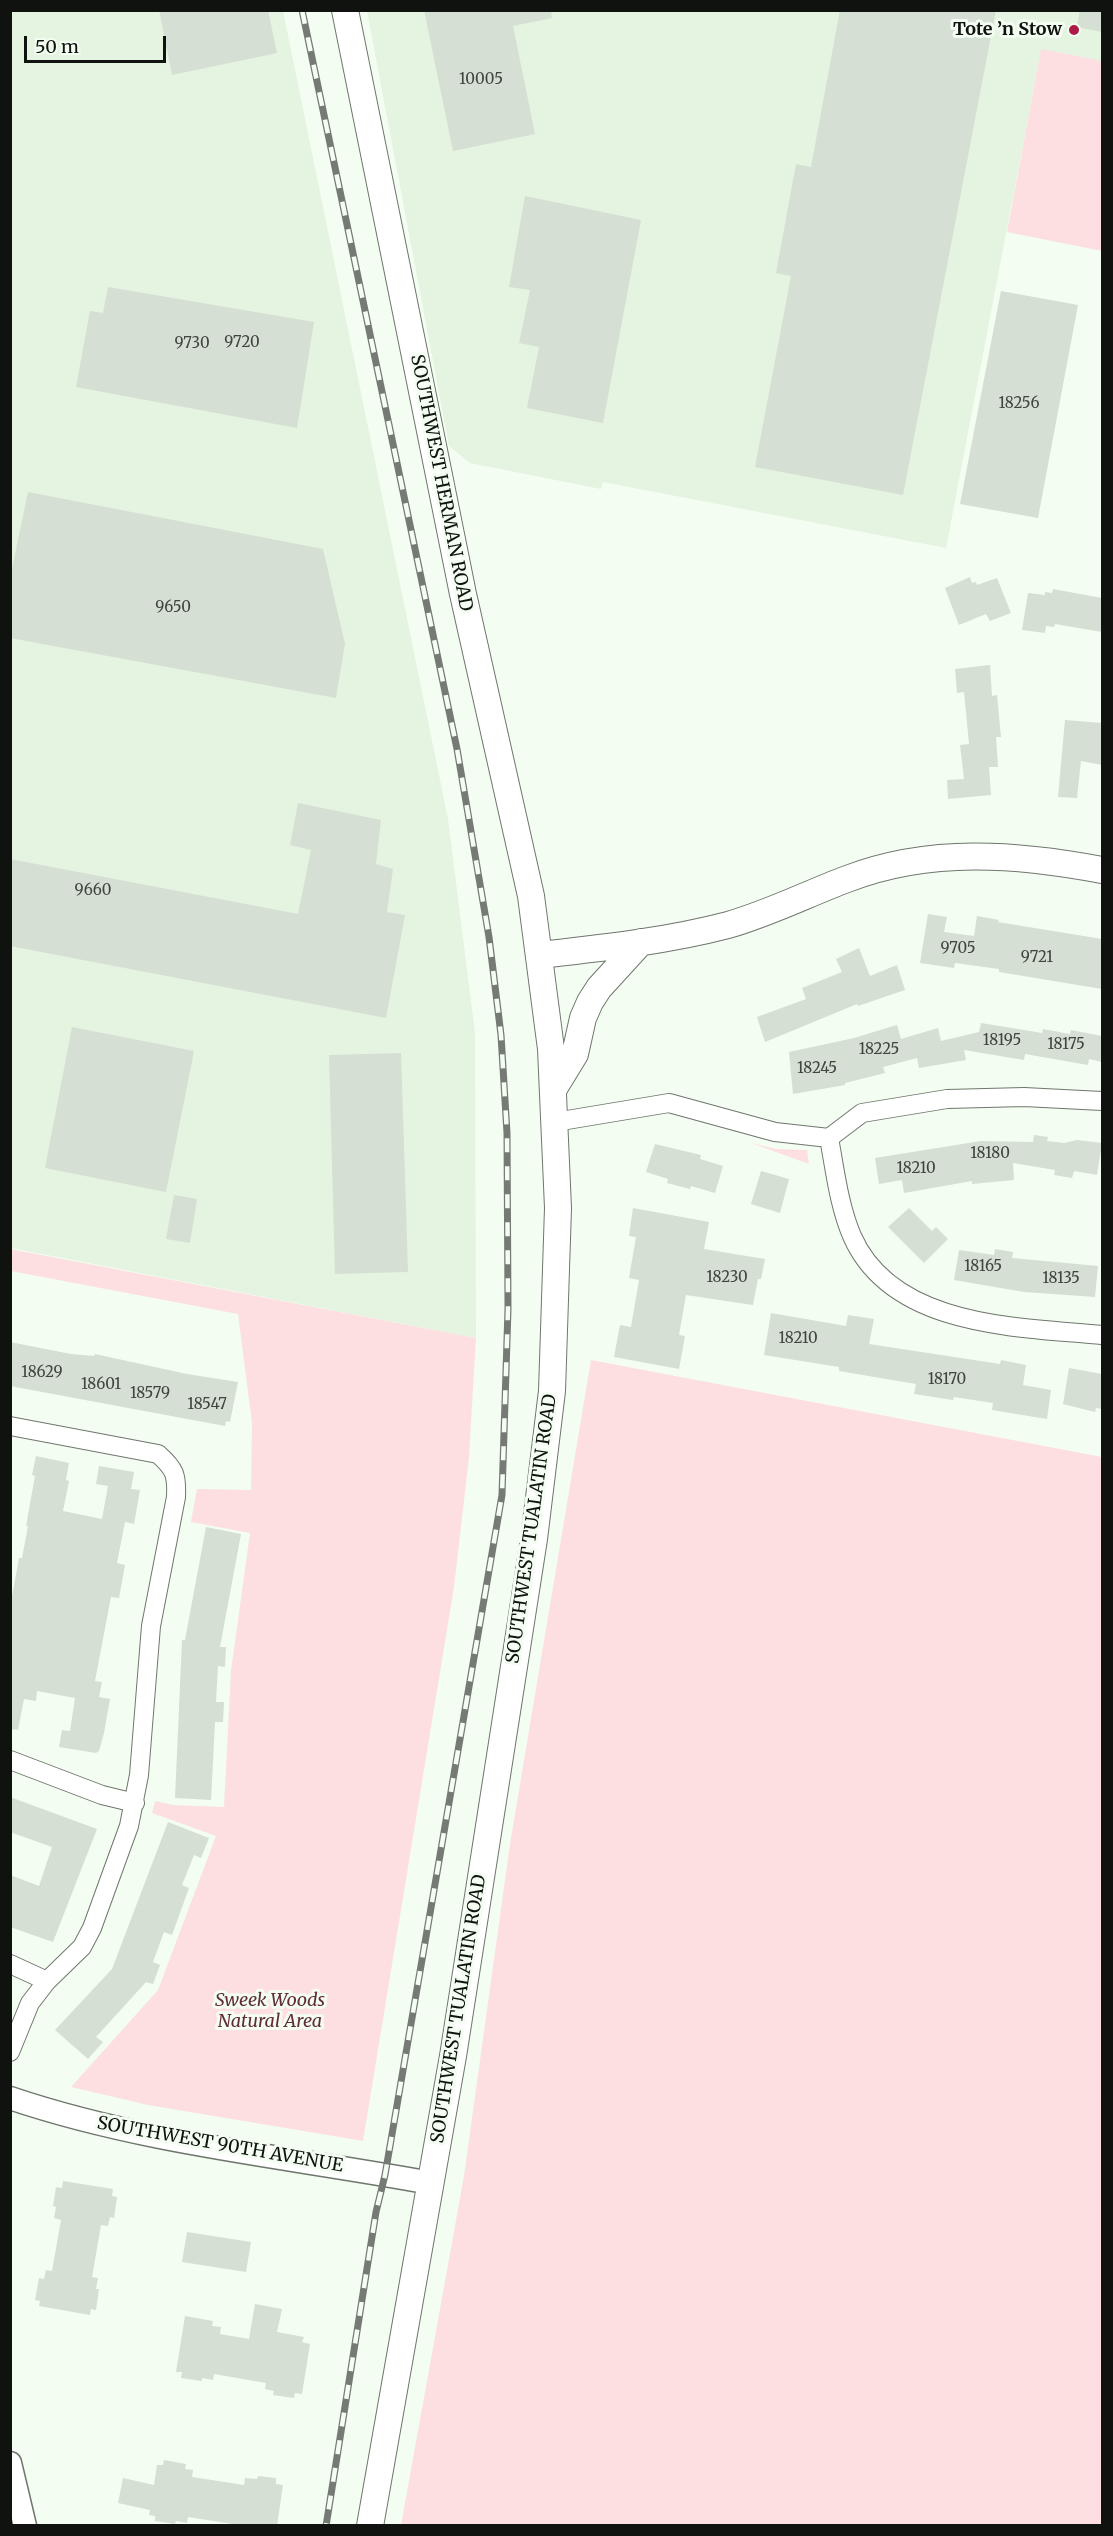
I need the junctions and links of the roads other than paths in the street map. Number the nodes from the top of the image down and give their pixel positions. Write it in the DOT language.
graph roads {
  1 [pos="345,10"];
  2 [pos="1102,870"];
  3 [pos="641,942"];
  4 [pos="540,955"];
  5 [pos="553,1090"];
  6 [pos="1102,1101"];
  7 [pos="555,1122"];
  8 [pos="829,1138"];
  9 [pos="1102,1335"];
  10 [pos="10,1426"];
  11 [pos="10,1760"];
  12 [pos="135,1803"];
  13 [pos="10,1964"];
  14 [pos="47,1982"];
  15 [pos="10,2052"];
  16 [pos="10,2098"];
  17 [pos="431,2183"];
  18 [pos="10,2463"];
  19 [pos="25,2526"];
  20 [pos="370,2526"];
  1 -- 4 [label="main road, SOUTHWEST HERMAN ROAD"];
  2 -- 3 [label="main road"];
  3 -- 4 [label="main road"];
  3 -- 5 [label="main road"];
  4 -- 5 [label="main road, SOUTHWEST TUALATIN ROAD"];
  5 -- 7 [label="main road, SOUTHWEST TUALATIN ROAD"];
  6 -- 8 [label="street"];
  7 -- 8 [label="street"];
  7 -- 17 [label="main road, SOUTHWEST TUALATIN ROAD"];
  8 -- 9 [label="street"];
  10 -- 12 [label="street"];
  11 -- 12 [label="street"];
  12 -- 14 [label="street"];
  13 -- 14 [label="street"];
  14 -- 15 [label="street"];
  16 -- 17 [label="street, SOUTHWEST 90TH AVENUE"];
  17 -- 20 [label="main road, SOUTHWEST TUALATIN ROAD"];
  18 -- 19 [label="street"];
}
